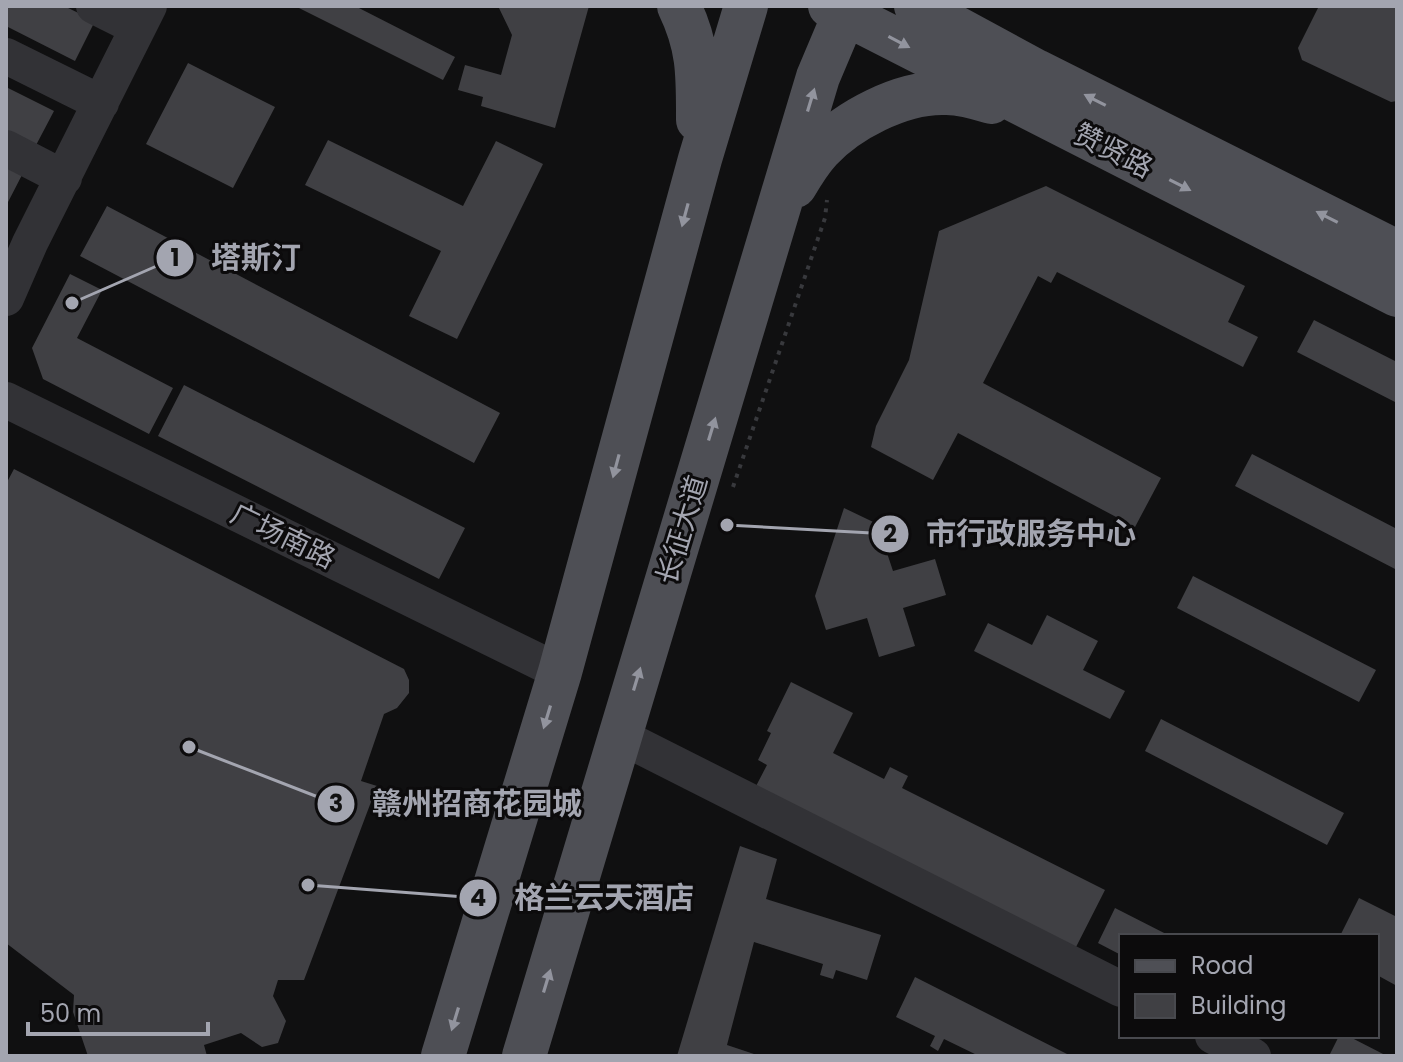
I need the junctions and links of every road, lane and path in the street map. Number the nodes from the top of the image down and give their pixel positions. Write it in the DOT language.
graph roads {
  1 [pos="94,6"];
  2 [pos="679,6"];
  3 [pos="746,6"];
  4 [pos="916,6"];
  5 [pos="970,6"];
  6 [pos="841,9"];
  7 [pos="144,17"];
  8 [pos="6,56"];
  9 [pos="1036,71"];
  10 [pos="101,103"];
  11 [pos="1047,118"];
  12 [pos="6,148"];
  13 [pos="700,159"];
  14 [pos="64,178"];
  15 [pos="772,227"];
  16 [pos="18,237"];
  17 [pos="1397,252"];
  18 [pos="1397,295"];
  19 [pos="6,298"];
  20 [pos="6,400"];
  21 [pos="560,672"];
  22 [pos="620,736"];
  23 [pos="1119,988"];
  24 [pos="1217,1038"];
  25 [pos="443,1056"];
  26 [pos="524,1056"];
  27 [pos="1253,1056"];
  1 -- 7 [label="street"];
  2 -- 13 [label="main road"];
  3 -- 13 [label="main road"];
  4 -- 9 [label="main road, 赞贤路"];
  5 -- 9 [label="main road"];
  6 -- 11 [label="main road, 赞贤路, one-way"];
  15 -- 6 [label="main road, 长征大道, one-way"];
  7 -- 10 [label="street"];
  8 -- 10 [label="street"];
  17 -- 9 [label="main road, 赞贤路, one-way"];
  10 -- 14 [label="street"];
  11 -- 15 [label="main road"];
  11 -- 18 [label="main road, 赞贤路, one-way"];
  12 -- 14 [label="street"];
  13 -- 21 [label="main road, one-way"];
  14 -- 16 [label="street"];
  22 -- 15 [label="main road, 长征大道, one-way"];
  16 -- 19 [label="street"];
  20 -- 21 [label="street, 广场南路"];
  21 -- 25 [label="main road, one-way"];
  22 -- 23 [label="street"];
  26 -- 22 [label="main road, 长征大道, one-way"];
  24 -- 27 [label="street"];
}
